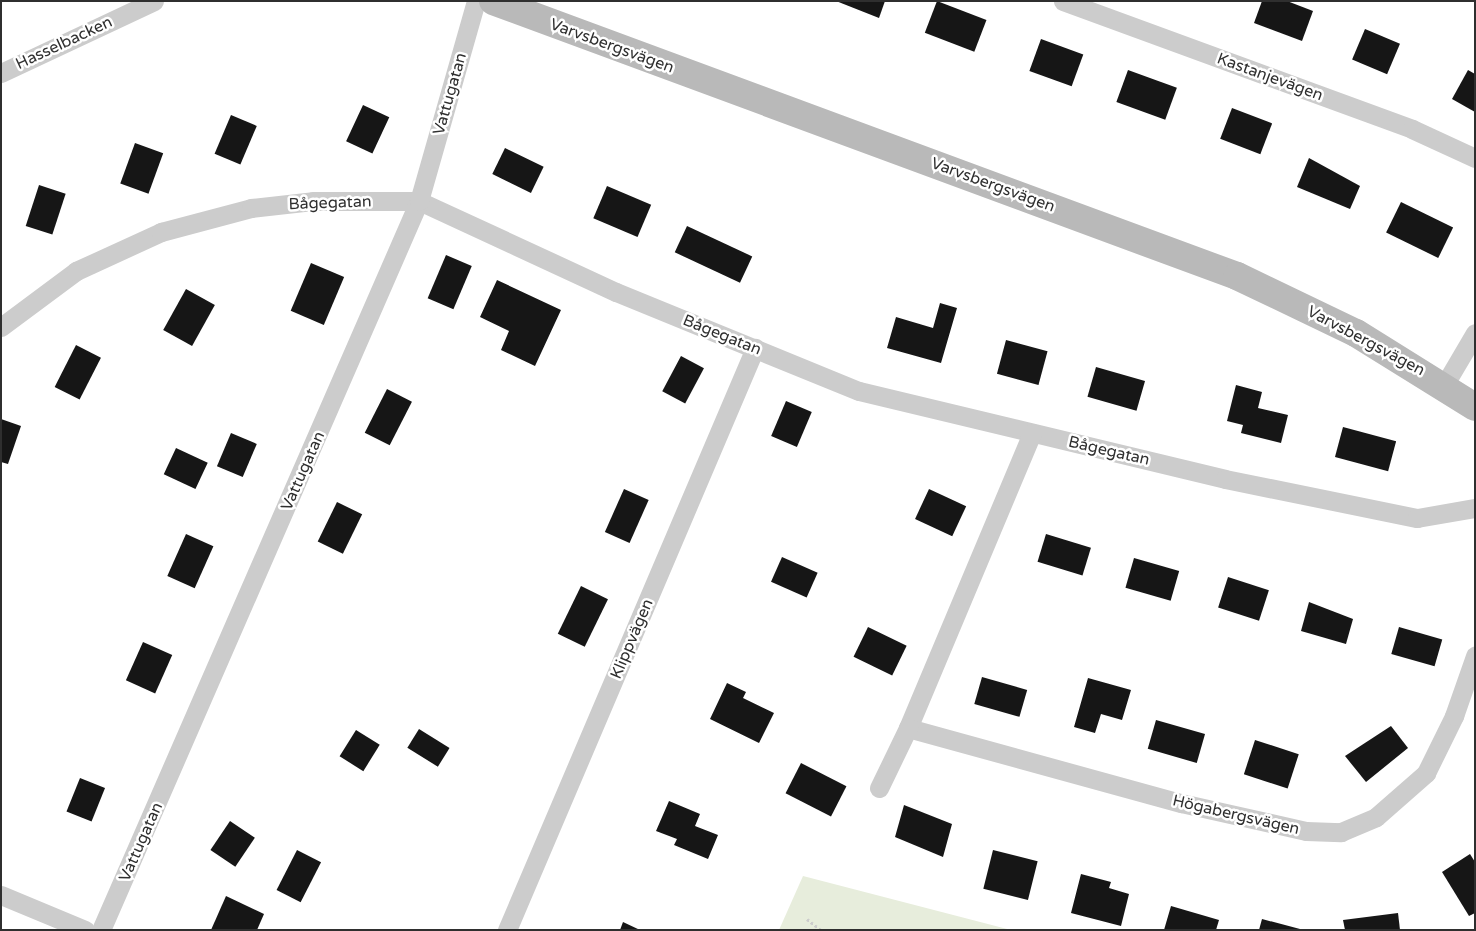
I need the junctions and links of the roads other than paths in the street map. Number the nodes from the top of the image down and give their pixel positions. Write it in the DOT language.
graph roads {
  1 [pos="154,1"];
  2 [pos="476,1"];
  3 [pos="493,1"];
  4 [pos="1063,1"];
  5 [pos="1,73"];
  6 [pos="1475,158"];
  7 [pos="419,201"];
  8 [pos="1,326"];
  9 [pos="1475,333"];
  10 [pos="755,348"];
  11 [pos="1445,384"];
  12 [pos="1475,407"];
  13 [pos="1032,433"];
  14 [pos="1475,508"];
  15 [pos="1475,656"];
  16 [pos="908,728"];
  17 [pos="879,788"];
  18 [pos="1,895"];
  19 [pos="85,930"];
  20 [pos="101,930"];
  21 [pos="507,930"];
  1 -- 5 [label="street, Hasselbacken"];
  2 -- 7 [label="street, Vattugatan"];
  3 -- 11 [label="street, Varvsbergsvägen"];
  4 -- 6 [label="street, Kastanjevägen"];
  7 -- 8 [label="street, Bågegatan"];
  7 -- 10 [label="street, Bågegatan"];
  7 -- 20 [label="street, Vattugatan"];
  9 -- 11 [label="street"];
  10 -- 13 [label="street, Bågegatan"];
  10 -- 21 [label="street, Klippvägen"];
  11 -- 12 [label="street, Varvsbergsvägen"];
  13 -- 14 [label="street, Bågegatan"];
  13 -- 16 [label="street"];
  15 -- 16 [label="street, Högabergsvägen"];
  16 -- 17 [label="street"];
  18 -- 19 [label="street"];
}
